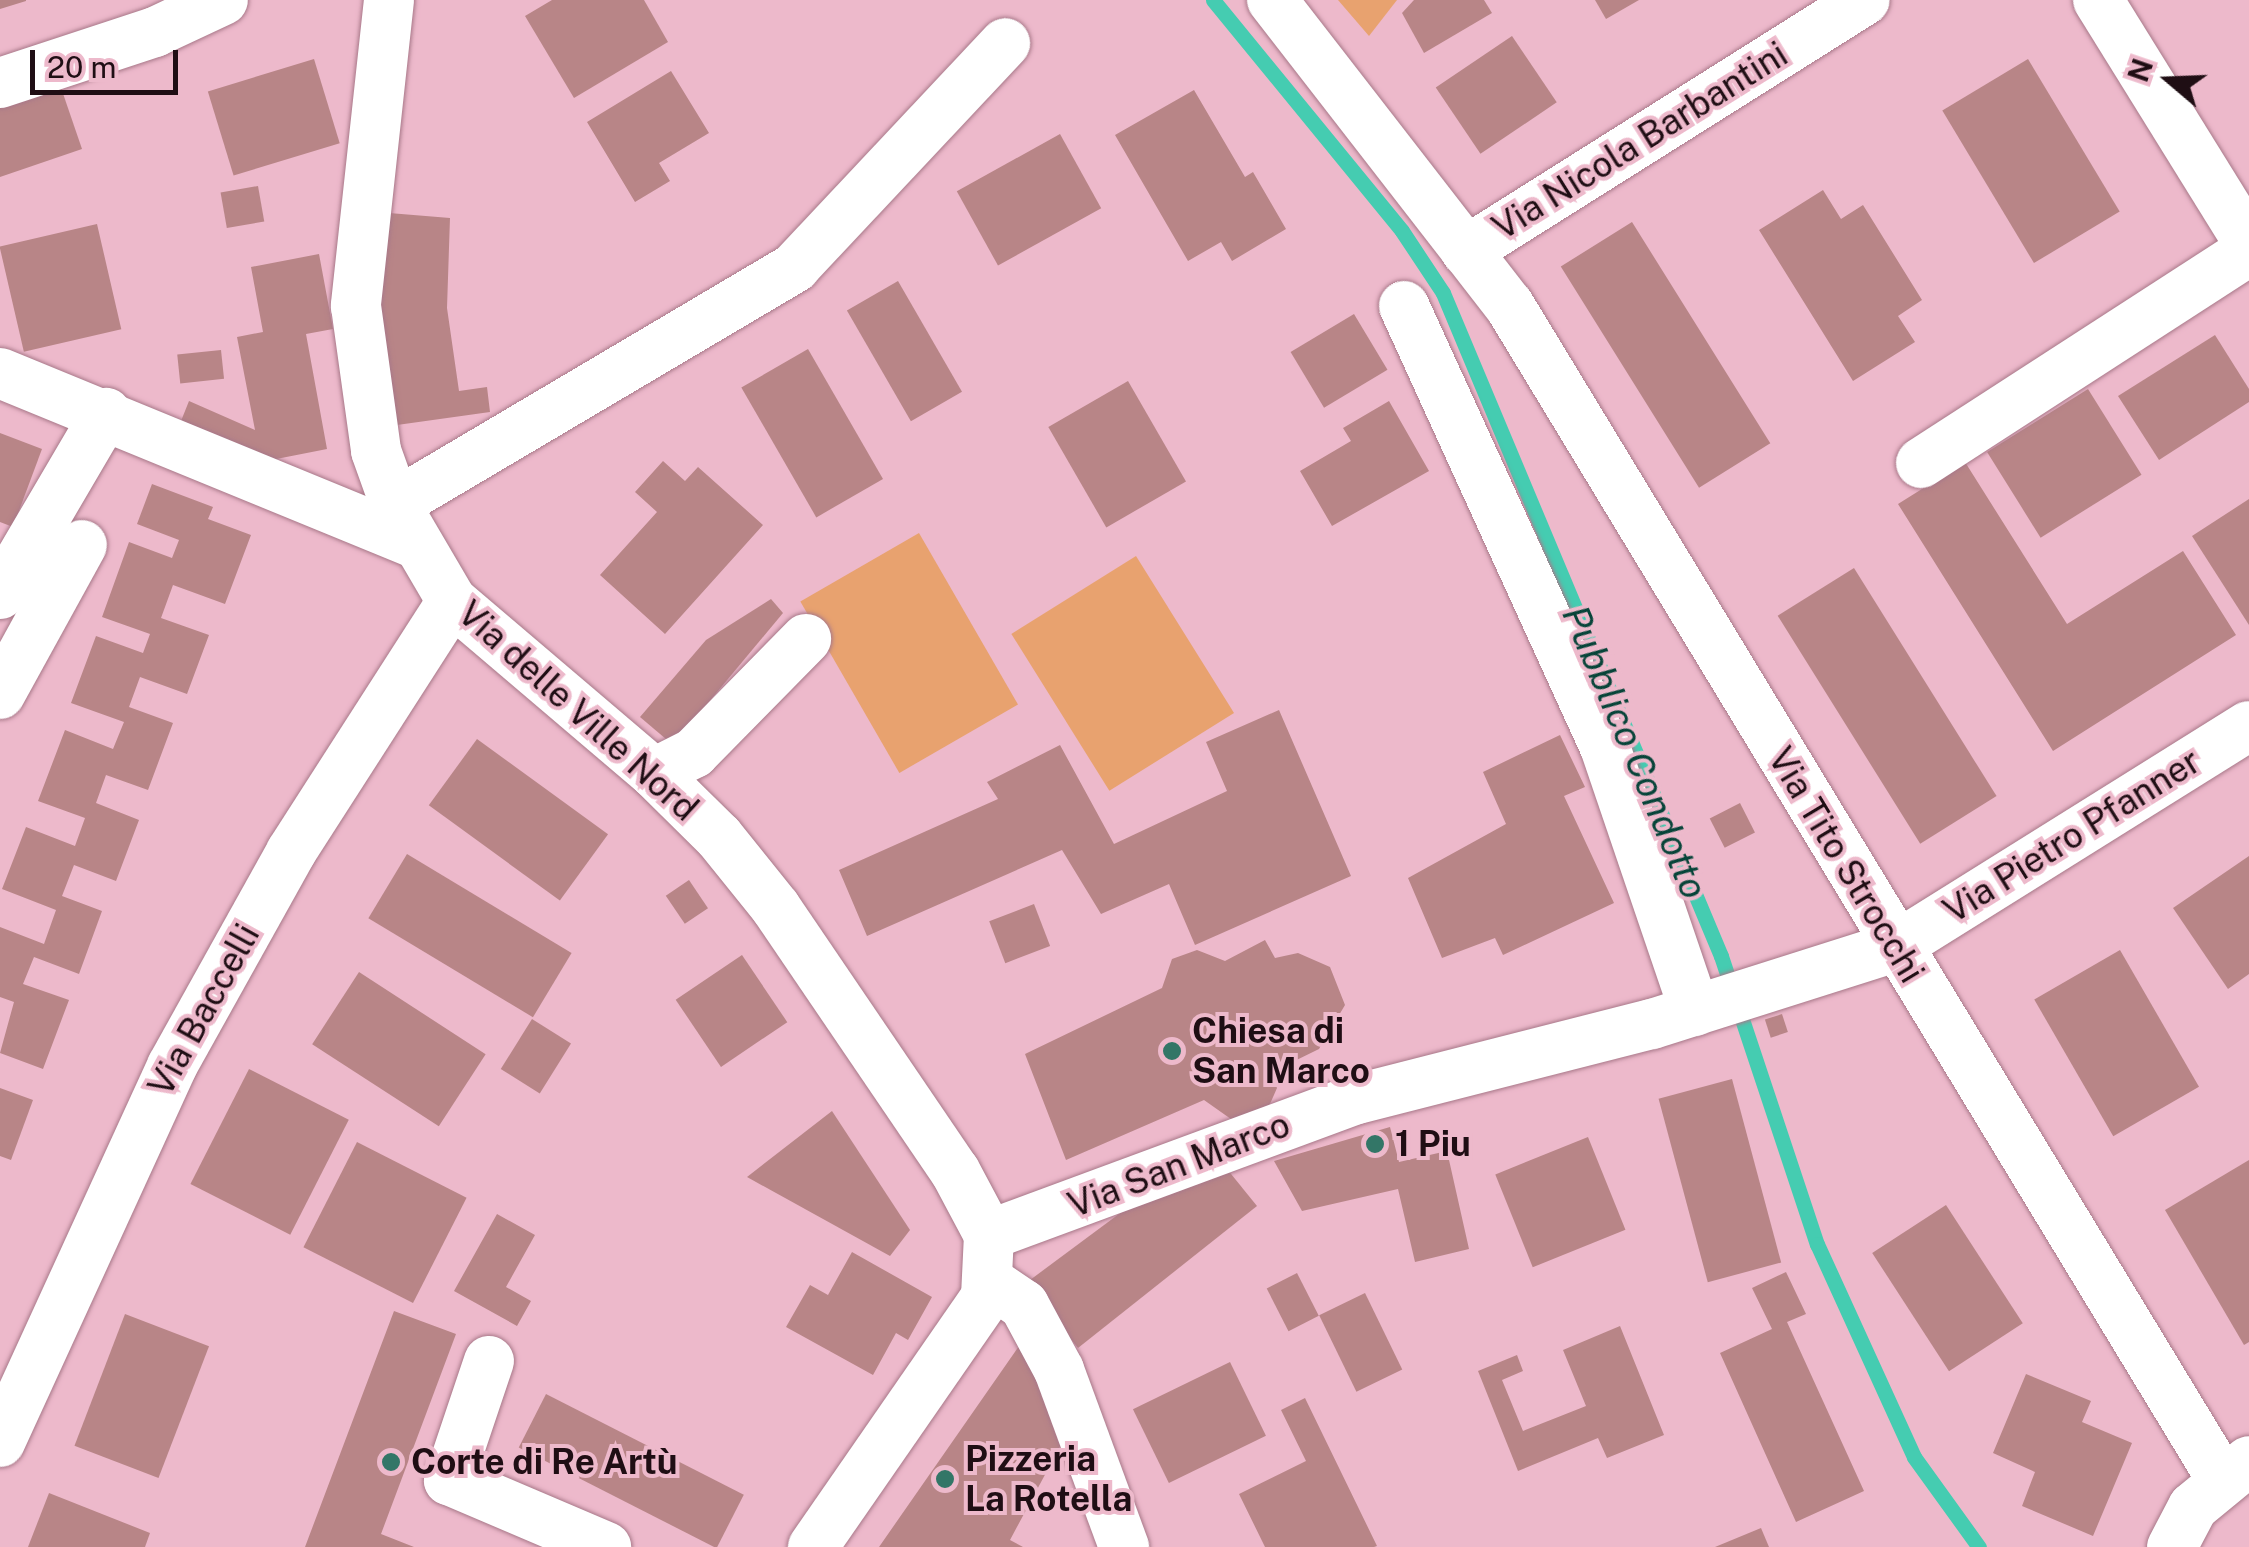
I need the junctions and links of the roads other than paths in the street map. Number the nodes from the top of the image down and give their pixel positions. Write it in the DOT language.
graph roads {
  1 [pos="223,0"];
  2 [pos="389,0"];
  3 [pos="1272,0"];
  4 [pos="1864,0"];
  5 [pos="2098,0"];
  6 [pos="149,16"];
  7 [pos="1005,43"];
  8 [pos="0,83"];
  9 [pos="2249,248"];
  10 [pos="1466,250"];
  11 [pos="1404,306"];
  12 [pos="0,373"];
  13 [pos="106,413"];
  14 [pos="1921,463"];
  15 [pos="406,524"];
  16 [pos="82,545"];
  17 [pos="0,594"];
  18 [pos="452,601"];
  19 [pos="806,640"];
  20 [pos="0,694"];
  21 [pos="2249,726"];
  22 [pos="654,773"];
  23 [pos="1895,947"];
  24 [pos="1704,1009"];
  25 [pos="989,1259"];
  26 [pos="18,1351"];
  27 [pos="490,1361"];
  28 [pos="0,1442"];
  29 [pos="2236,1471"];
  30 [pos="606,1547"];
  31 [pos="813,1547"];
  32 [pos="1124,1547"];
  33 [pos="2172,1547"];
  1 -- 6 [label="street"];
  2 -- 15 [label="street, Via delle Ville Nord"];
  3 -- 10 [label="street, Via Tito Strocchi"];
  4 -- 10 [label="street, Via Nicola Barbantini"];
  5 -- 9 [label="street"];
  6 -- 8 [label="street"];
  7 -- 15 [label="street"];
  9 -- 14 [label="street"];
  10 -- 23 [label="street, Via Tito Strocchi"];
  11 -- 24 [label="street"];
  12 -- 13 [label="street"];
  13 -- 15 [label="street"];
  13 -- 17 [label="street"];
  15 -- 18 [label="street, Via delle Ville Nord"];
  16 -- 20 [label="street"];
  18 -- 22 [label="street, Via delle Ville Nord"];
  18 -- 26 [label="street, Via Baccelli"];
  19 -- 22 [label="street"];
  21 -- 23 [label="street, Via Pietro Pfanner"];
  22 -- 25 [label="street, Via delle Ville Nord"];
  23 -- 24 [label="street, Via San Marco"];
  23 -- 29 [label="street, Via Tito Strocchi"];
  24 -- 25 [label="street, Via San Marco"];
  25 -- 31 [label="street"];
  25 -- 32 [label="street"];
  26 -- 28 [label="street, Via Baccelli"];
  27 -- 30 [label="street"];
  29 -- 33 [label="street"];
}
